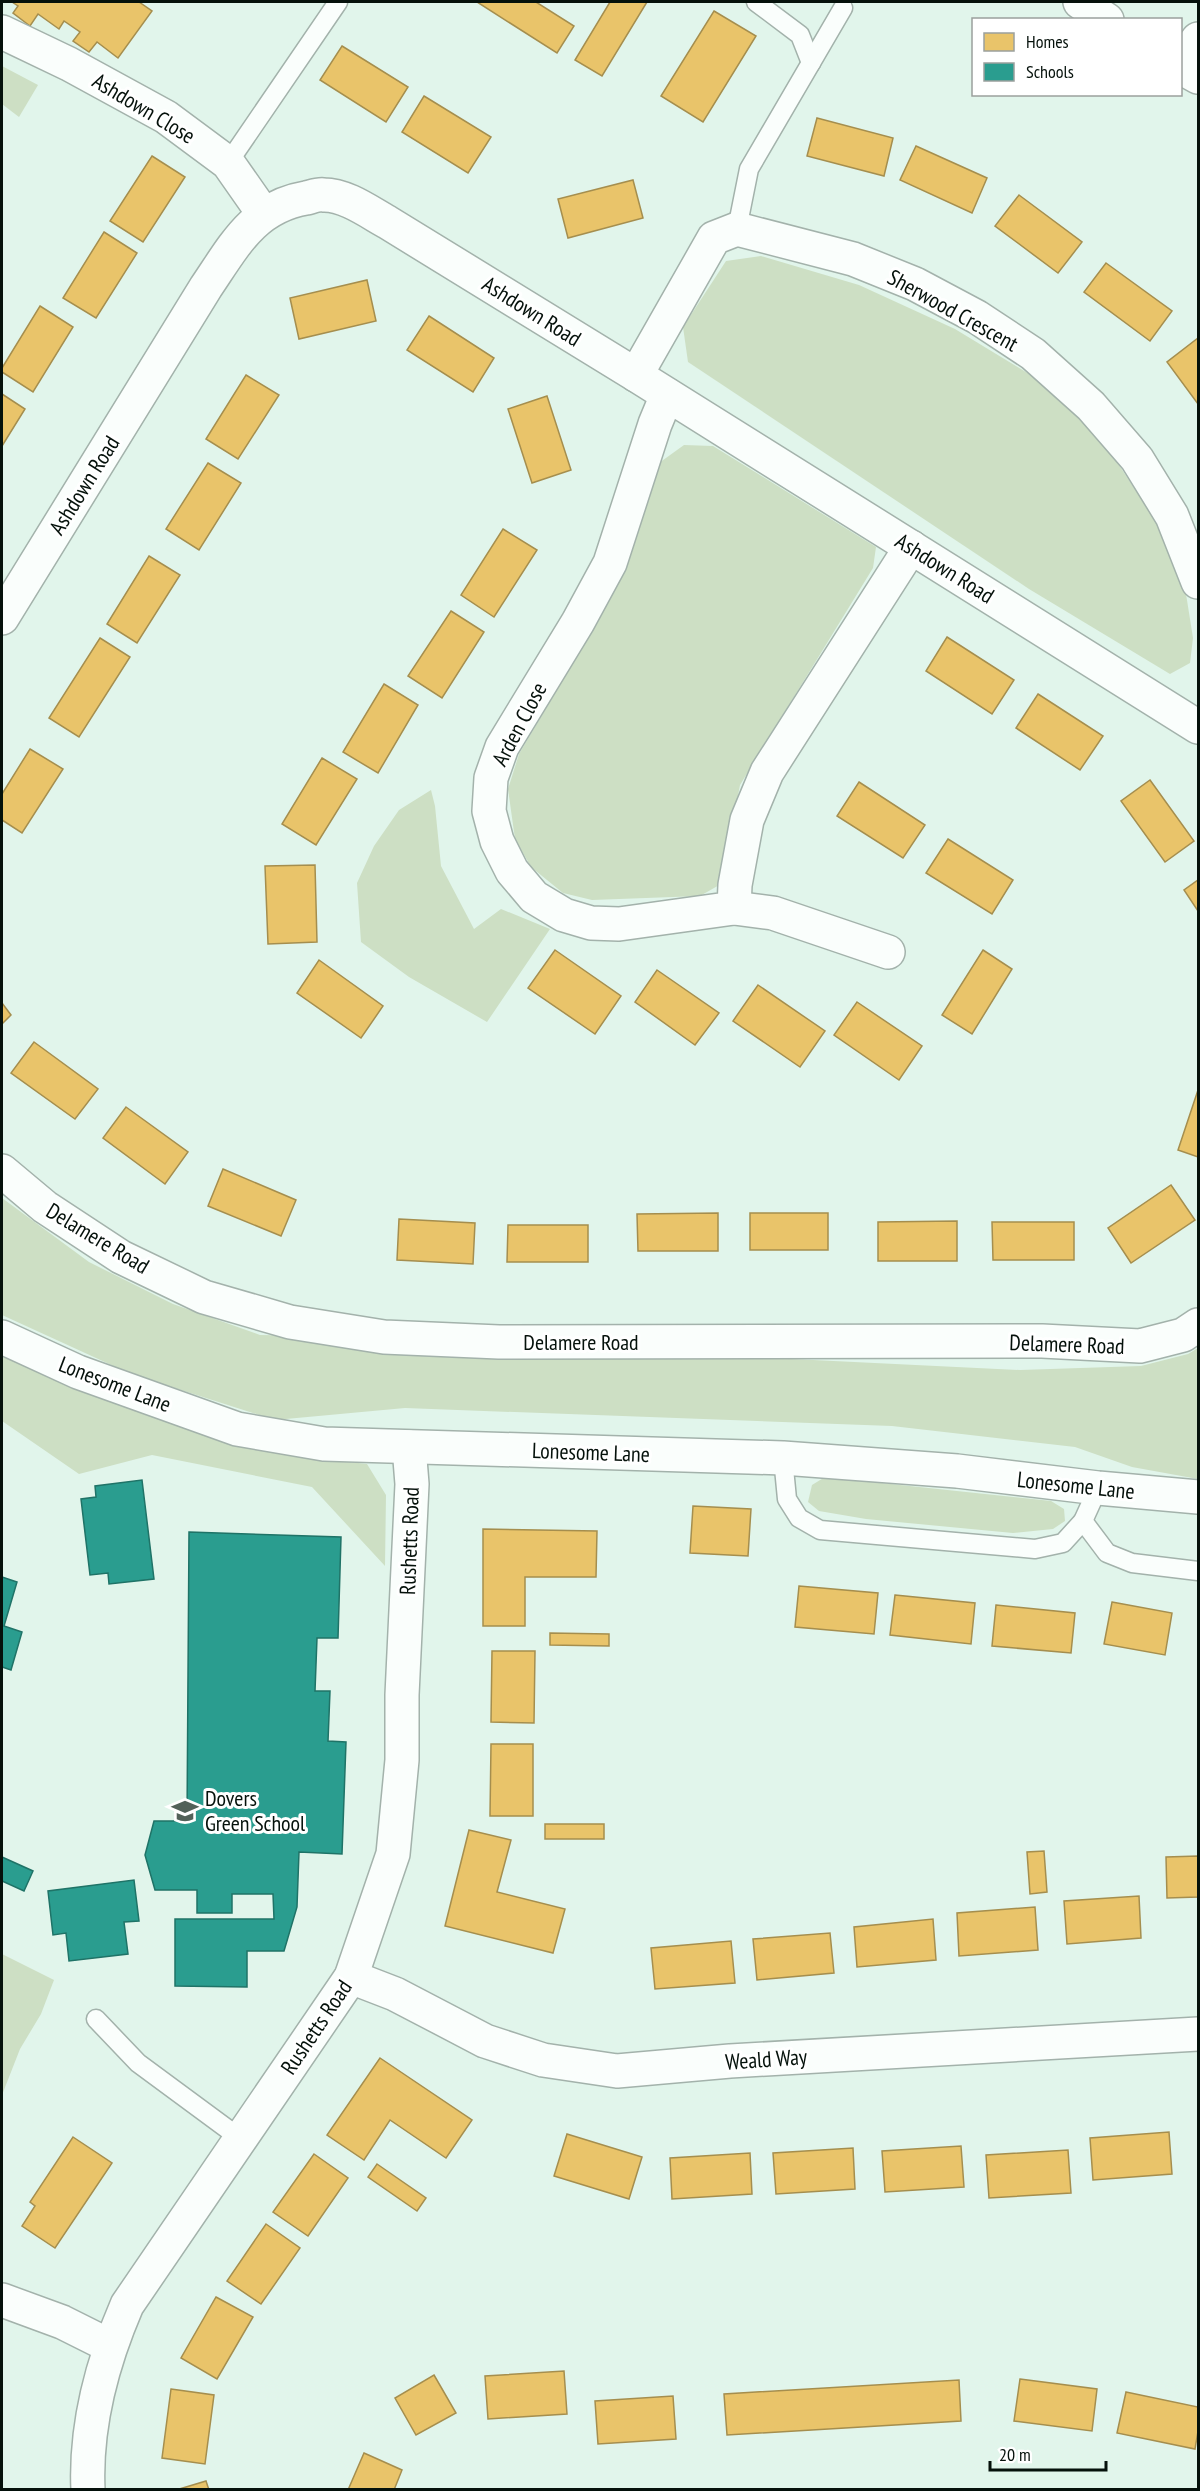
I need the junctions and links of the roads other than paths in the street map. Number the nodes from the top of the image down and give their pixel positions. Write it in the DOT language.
graph roads {
  1 [pos="338,2"];
  2 [pos="756,2"];
  3 [pos="1080,2"];
  4 [pos="843,8"];
  5 [pos="1104,18"];
  6 [pos="2,32"];
  7 [pos="1198,39"];
  8 [pos="1182,62"];
  9 [pos="811,63"];
  10 [pos="1182,66"];
  11 [pos="1198,77"];
  12 [pos="228,163"];
  13 [pos="263,213"];
  14 [pos="737,229"];
  15 [pos="636,375"];
  16 [pos="667,394"];
  17 [pos="911,547"];
  18 [pos="1198,582"];
  19 [pos="2,618"];
  20 [pos="1198,727"];
  21 [pos="734,908"];
  22 [pos="888,952"];
  23 [pos="2,1171"];
  24 [pos="1198,1325"];
  25 [pos="2,1337"];
  26 [pos="409,1447"];
  27 [pos="783,1458"];
  28 [pos="1098,1488"];
  29 [pos="1198,1497"];
  30 [pos="1083,1521"];
  31 [pos="1198,1571"];
  32 [pos="351,1977"];
  33 [pos="96,2019"];
  34 [pos="1198,2034"];
  35 [pos="241,2139"];
  36 [pos="2,2300"];
  37 [pos="110,2346"];
  38 [pos="88,2490"];
  1 -- 12 [label="lane"];
  2 -- 9 [label="lane"];
  3 -- 5 [label="street"];
  4 -- 9 [label="lane"];
  6 -- 12 [label="street, Ashdown Close"];
  7 -- 8 [label="street"];
  9 -- 14 [label="lane"];
  10 -- 11 [label="street"];
  12 -- 13 [label="street, Ashdown Close"];
  13 -- 15 [label="street, Ashdown Road"];
  13 -- 19 [label="street, Ashdown Road"];
  14 -- 15 [label="street"];
  14 -- 18 [label="street, Sherwood Crescent"];
  15 -- 16 [label="street, Ashdown Road"];
  16 -- 17 [label="street, Ashdown Road"];
  16 -- 21 [label="street, Arden Close"];
  17 -- 20 [label="street, Ashdown Road"];
  17 -- 21 [label="street"];
  21 -- 22 [label="street, Arden Close"];
  23 -- 24 [label="street, Delamere Road"];
  25 -- 26 [label="street, Lonesome Lane"];
  26 -- 27 [label="street, Lonesome Lane"];
  26 -- 32 [label="street, Rushetts Road"];
  27 -- 28 [label="street, Lonesome Lane"];
  27 -- 30 [label="lane"];
  28 -- 29 [label="street, Lonesome Lane"];
  28 -- 30 [label="lane"];
  30 -- 31 [label="lane"];
  32 -- 34 [label="street, Weald Way"];
  32 -- 35 [label="street, Rushetts Road"];
  33 -- 35 [label="lane"];
  35 -- 37 [label="street, Rushetts Road"];
  36 -- 37 [label="street"];
  37 -- 38 [label="street, Rushetts Road"];
}
